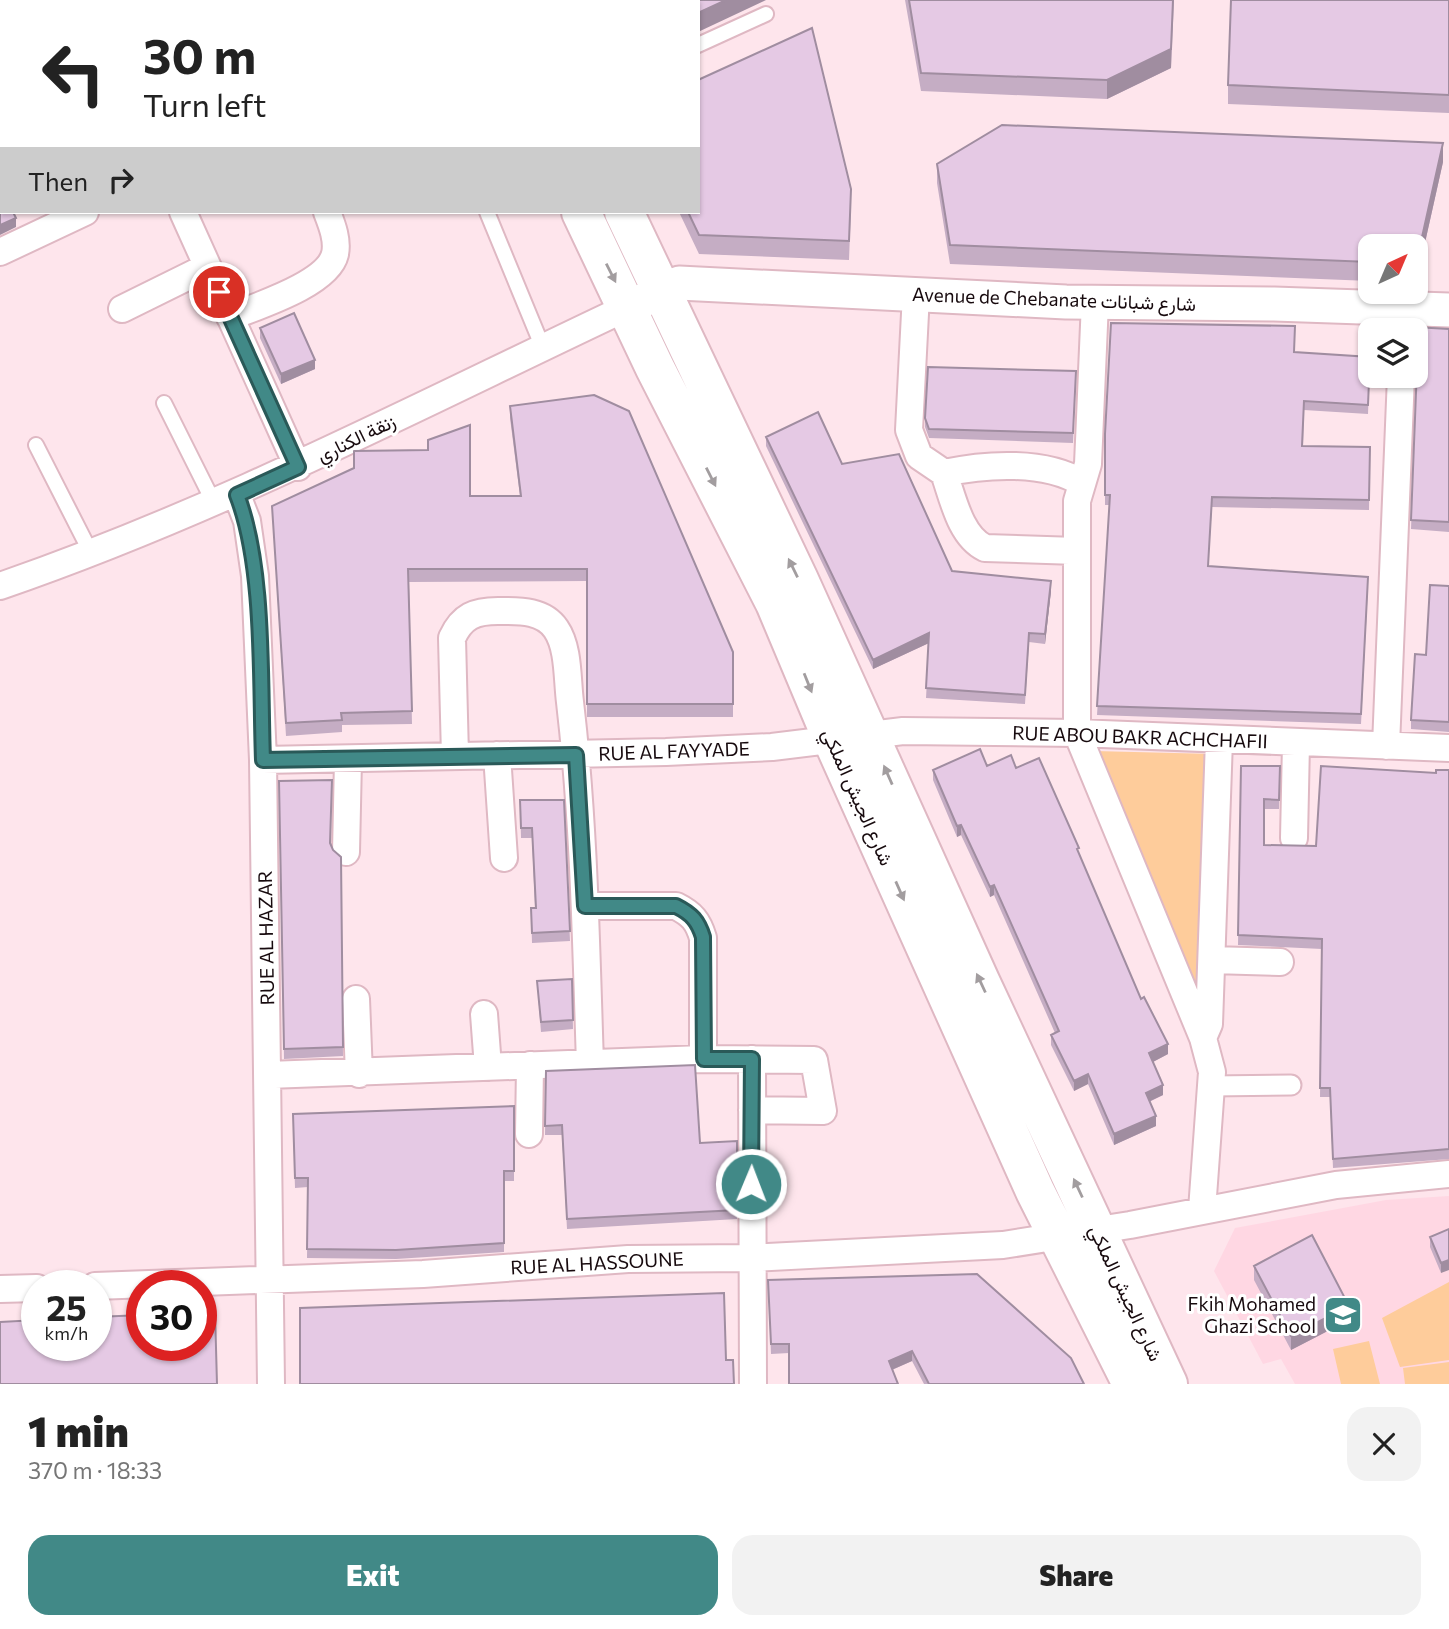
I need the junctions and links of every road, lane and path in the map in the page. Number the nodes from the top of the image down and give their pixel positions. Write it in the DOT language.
graph roads {
  1 [pos="766,14"];
  2 [pos="700,44"];
  3 [pos="81,214"];
  4 [pos="184,214"];
  5 [pos="328,214"];
  6 [pos="489,214"];
  7 [pos="582,214"];
  8 [pos="625,214"];
  9 [pos="0,252"];
  10 [pos="207,267"];
  11 [pos="662,291"];
  12 [pos="916,294"];
  13 [pos="1095,302"];
  14 [pos="628,307"];
  15 [pos="122,309"];
  16 [pos="1449,310"];
  17 [pos="230,317"];
  18 [pos="1385,318"];
  19 [pos="1408,318"];
  20 [pos="543,348"];
  21 [pos="1401,388"];
  22 [pos="164,403"];
  23 [pos="36,445"];
  24 [pos="298,467"];
  25 [pos="944,473"];
  26 [pos="1082,483"];
  27 [pos="226,499"];
  28 [pos="1077,551"];
  29 [pos="91,553"];
  30 [pos="0,586"];
  31 [pos="1077,733"];
  32 [pos="870,736"];
  33 [pos="1219,740"];
  34 [pos="832,741"];
  35 [pos="1296,743"];
  36 [pos="1386,746"];
  37 [pos="1449,748"];
  38 [pos="497,755"];
  39 [pos="576,755"];
  40 [pos="455,756"];
  41 [pos="263,760"];
  42 [pos="348,760"];
  43 [pos="1294,838"];
  44 [pos="346,852"];
  45 [pos="504,858"];
  46 [pos="585,906"];
  47 [pos="1212,960"];
  48 [pos="1280,962"];
  49 [pos="356,999"];
  50 [pos="484,1014"];
  51 [pos="1203,1038"];
  52 [pos="704,1059"];
  53 [pos="752,1059"];
  54 [pos="590,1064"];
  55 [pos="530,1065"];
  56 [pos="488,1067"];
  57 [pos="359,1073"];
  58 [pos="268,1075"];
  59 [pos="1291,1085"];
  60 [pos="1211,1086"];
  61 [pos="752,1110"];
  62 [pos="530,1134"];
  63 [pos="1449,1174"];
  64 [pos="1202,1210"];
  65 [pos="1097,1228"];
  66 [pos="1058,1236"];
  67 [pos="750,1258"];
  68 [pos="272,1278"];
  69 [pos="112,1285"];
  70 [pos="21,1288"];
  71 [pos="0,1289"];
  72 [pos="271,1384"];
  73 [pos="753,1384"];
  74 [pos="1132,1384"];
  75 [pos="1168,1384"];
  1 -- 2 [label="lane"];
  3 -- 9 [label="street"];
  4 -- 10 [label="street"];
  5 -- 17 [label="street"];
  6 -- 20 [label="lane"];
  7 -- 14 [label="main road, شارع الجيش الملكي, one-way"];
  8 -- 11 [label="main road, شارع الجيش الملكي"];
  10 -- 15 [label="street"];
  10 -- 17 [label="street"];
  11 -- 12 [label="street, Avenue de Chebanate شارع شبانات"];
  11 -- 14 [label="street, Avenue de Chebanate شارع شبانات"];
  32 -- 11 [label="main road, شارع الجيش الملكي, one-way"];
  12 -- 13 [label="street, Avenue de Chebanate شارع شبانات"];
  12 -- 25 [label="street"];
  13 -- 18 [label="street, Avenue de Chebanate شارع شبانات"];
  13 -- 26 [label="street"];
  14 -- 20 [label="street, زنقة الكناري"];
  14 -- 34 [label="main road, شارع الجيش الملكي, one-way"];
  16 -- 19 [label="street, Avenue de Chebanate شارع شبانات"];
  17 -- 24 [label="street"];
  20 -- 24 [label="street, زنقة الكناري"];
  21 -- 36 [label="street"];
  22 -- 27 [label="lane"];
  23 -- 29 [label="lane"];
  24 -- 27 [label="street, زنقة الكناري"];
  25 -- 26 [label="street"];
  25 -- 28 [label="street"];
  26 -- 28 [label="street"];
  27 -- 29 [label="street, زنقة الكناري"];
  27 -- 41 [label="street, RUE AL HAZAR"];
  28 -- 31 [label="street"];
  29 -- 30 [label="street, زنقة الكناري"];
  31 -- 32 [label="street, RUE ABOU BAKR ACHCHAFII"];
  31 -- 33 [label="street, RUE ABOU BAKR ACHCHAFII"];
  31 -- 51 [label="street"];
  32 -- 34 [label="street, RUE ABOU BAKR ACHCHAFII"];
  65 -- 32 [label="main road, شارع الجيش الملكي, one-way"];
  33 -- 35 [label="street, RUE ABOU BAKR ACHCHAFII"];
  33 -- 47 [label="street"];
  34 -- 39 [label="street, RUE AL FAYYADE"];
  34 -- 66 [label="main road, شارع الجيش الملكي, one-way"];
  35 -- 36 [label="street, RUE ABOU BAKR ACHCHAFII"];
  35 -- 43 [label="street"];
  36 -- 37 [label="street, RUE ABOU BAKR ACHCHAFII"];
  38 -- 39 [label="street, RUE AL FAYYADE"];
  38 -- 40 [label="street, RUE AL FAYYADE"];
  38 -- 45 [label="street"];
  39 -- 40 [label="street"];
  39 -- 46 [label="street"];
  40 -- 42 [label="street, RUE AL FAYYADE"];
  41 -- 42 [label="street, RUE AL FAYYADE"];
  41 -- 58 [label="street, RUE AL HAZAR"];
  42 -- 44 [label="street"];
  46 -- 52 [label="street"];
  46 -- 54 [label="street"];
  47 -- 48 [label="street"];
  47 -- 51 [label="street"];
  49 -- 57 [label="street"];
  50 -- 56 [label="street"];
  51 -- 60 [label="street"];
  52 -- 53 [label="street"];
  52 -- 54 [label="street"];
  53 -- 61 [label="street"];
  53 -- 61 [label="street"];
  54 -- 55 [label="street"];
  55 -- 56 [label="street"];
  55 -- 62 [label="street"];
  56 -- 57 [label="street"];
  57 -- 58 [label="street"];
  58 -- 68 [label="street, RUE AL HAZAR"];
  59 -- 60 [label="street"];
  60 -- 64 [label="street"];
  61 -- 67 [label="street"];
  63 -- 64 [label="street, RUE AL HASSOUNE"];
  64 -- 65 [label="street, RUE AL HASSOUNE"];
  65 -- 66 [label="street, RUE AL HASSOUNE"];
  65 -- 75 [label="main road, شارع الجيش الملكي"];
  66 -- 67 [label="street, RUE AL HASSOUNE"];
  66 -- 74 [label="main road, شارع الجيش الملكي"];
  67 -- 68 [label="street, RUE AL HASSOUNE"];
  67 -- 73 [label="street"];
  68 -- 69 [label="street, RUE AL HASSOUNE"];
  68 -- 72 [label="street, RUE AL HAZAR"];
  70 -- 71 [label="street"];
}
